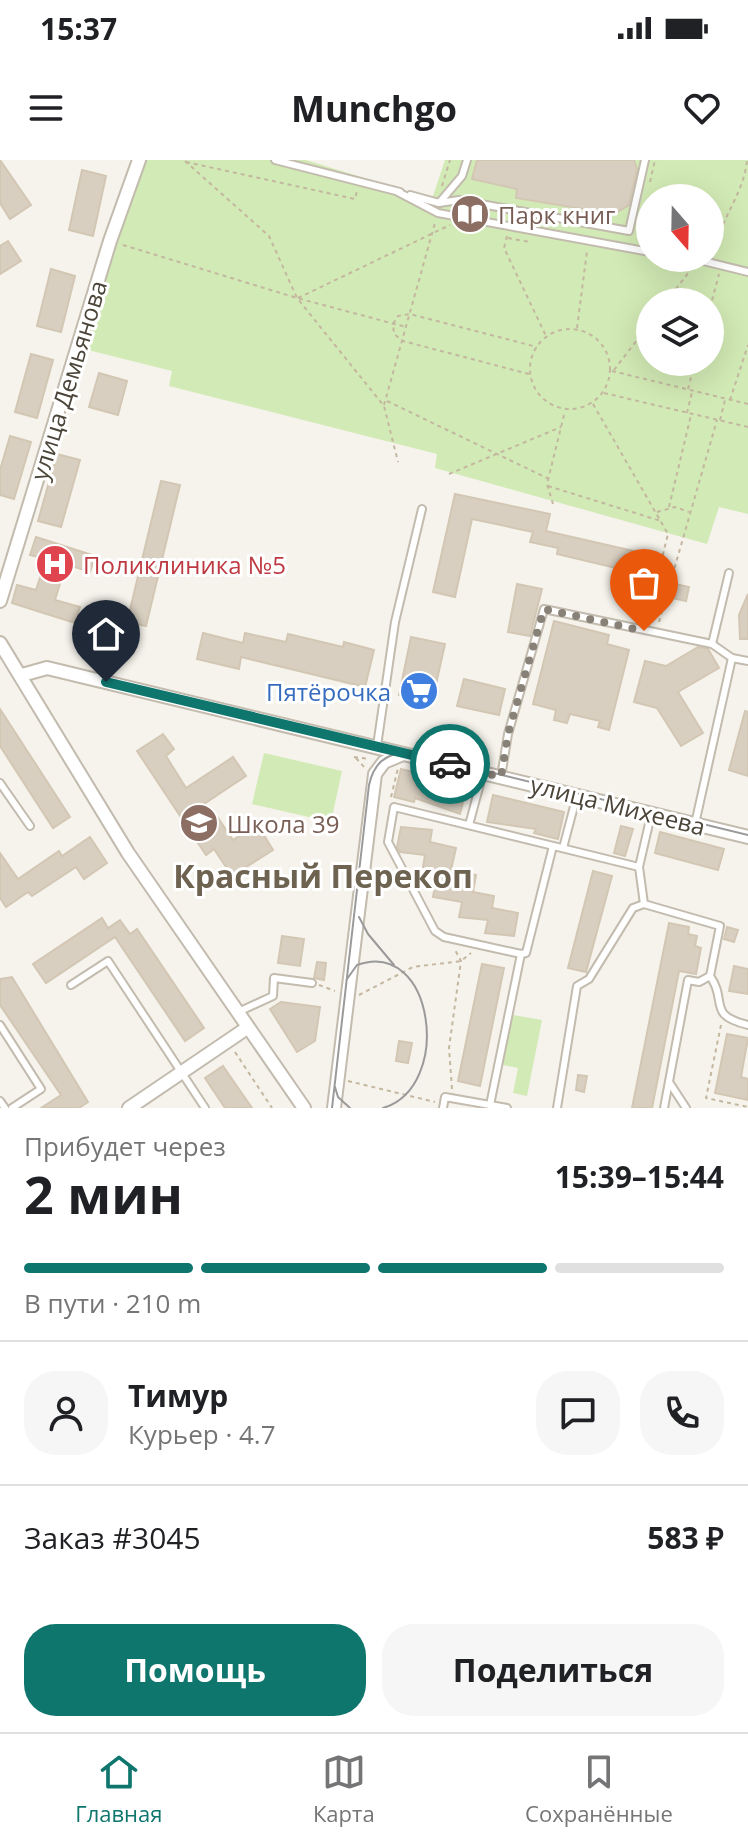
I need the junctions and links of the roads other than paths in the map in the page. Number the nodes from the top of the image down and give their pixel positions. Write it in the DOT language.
graph roads {
  1 [pos="139,160"];
  2 [pos="275,160"];
  3 [pos="467,160"];
  4 [pos="645,160"];
  5 [pos="398,192"];
  6 [pos="438,202"];
  7 [pos="636,250"];
  8 [pos="724,266"];
  9 [pos="748,272"];
  10 [pos="422,509"];
  11 [pos="729,573"];
  12 [pos="0,601"];
  13 [pos="0,643"];
  14 [pos="712,644"];
  15 [pos="732,658"];
  16 [pos="748,661"];
  17 [pos="22,675"];
  18 [pos="377,746"];
  19 [pos="402,759"];
  20 [pos="483,773"];
  21 [pos="501,777"];
  22 [pos="0,783"];
  23 [pos="577,795"];
  24 [pos="652,814"];
  25 [pos="695,824"];
  26 [pos="469,825"];
  27 [pos="30,826"];
  28 [pos="748,837"];
  29 [pos="553,846"];
  30 [pos="563,848"];
  31 [pos="639,867"];
  32 [pos="644,904"];
  33 [pos="521,954"];
  34 [pos="710,976"];
  35 [pos="312,983"];
  36 [pos="71,985"];
  37 [pos="236,1013"];
  38 [pos="0,1025"];
  39 [pos="748,1025"];
  40 [pos="247,1028"];
  41 [pos="183,1071"];
  42 [pos="669,1082"];
  43 [pos="0,1101"];
  44 [pos="490,1105"];
  45 [pos="443,1106"];
  46 [pos="5,1108"];
  47 [pos="12,1108"];
  48 [pos="129,1108"];
  49 [pos="205,1108"];
  50 [pos="304,1108"];
  51 [pos="334,1108"];
  52 [pos="507,1108"];
  53 [pos="557,1108"];
  54 [pos="664,1108"];
  55 [pos="687,1108"];
  1 -- 12 [label="street, улица Демьянова"];
  2 -- 5 [label="lane"];
  3 -- 6 [label="lane"];
  4 -- 6 [label="lane"];
  5 -- 6 [label="lane"];
  5 -- 7 [label="lane"];
  8 -- 9 [label="lane"];
  10 -- 18 [label="lane"];
  11 -- 14 [label="lane"];
  13 -- 17 [label="street"];
  14 -- 15 [label="lane"];
  14 -- 21 [label="lane"];
  15 -- 16 [label="lane"];
  15 -- 25 [label="lane"];
  17 -- 18 [label="street, улица Михеева"];
  17 -- 37 [label="street"];
  18 -- 19 [label="street, улица Михеева"];
  19 -- 20 [label="street, улица Михеева"];
  19 -- 51 [label="street"];
  20 -- 21 [label="street, улица Михеева"];
  20 -- 26 [label="lane"];
  21 -- 23 [label="street, улица Михеева"];
  22 -- 27 [label="lane"];
  23 -- 24 [label="street, улица Михеева"];
  23 -- 30 [label="lane"];
  24 -- 25 [label="street, улица Михеева"];
  24 -- 31 [label="lane"];
  25 -- 28 [label="street, улица Михеева"];
  26 -- 29 [label="lane"];
  26 -- 33 [label="lane"];
  29 -- 30 [label="lane"];
  29 -- 33 [label="lane"];
  30 -- 31 [label="lane"];
  31 -- 32 [label="lane"];
  32 -- 34 [label="lane"];
  32 -- 53 [label="lane"];
  33 -- 44 [label="lane"];
  34 -- 39 [label="lane"];
  34 -- 42 [label="lane"];
  35 -- 37 [label="lane"];
  36 -- 41 [label="lane"];
  37 -- 40 [label="street"];
  38 -- 47 [label="lane"];
  40 -- 41 [label="street"];
  40 -- 50 [label="street"];
  41 -- 48 [label="street"];
  41 -- 49 [label="lane"];
  42 -- 54 [label="lane"];
  42 -- 55 [label="lane"];
  43 -- 46 [label="lane"];
  44 -- 45 [label="lane"];
  44 -- 52 [label="lane"];
}
